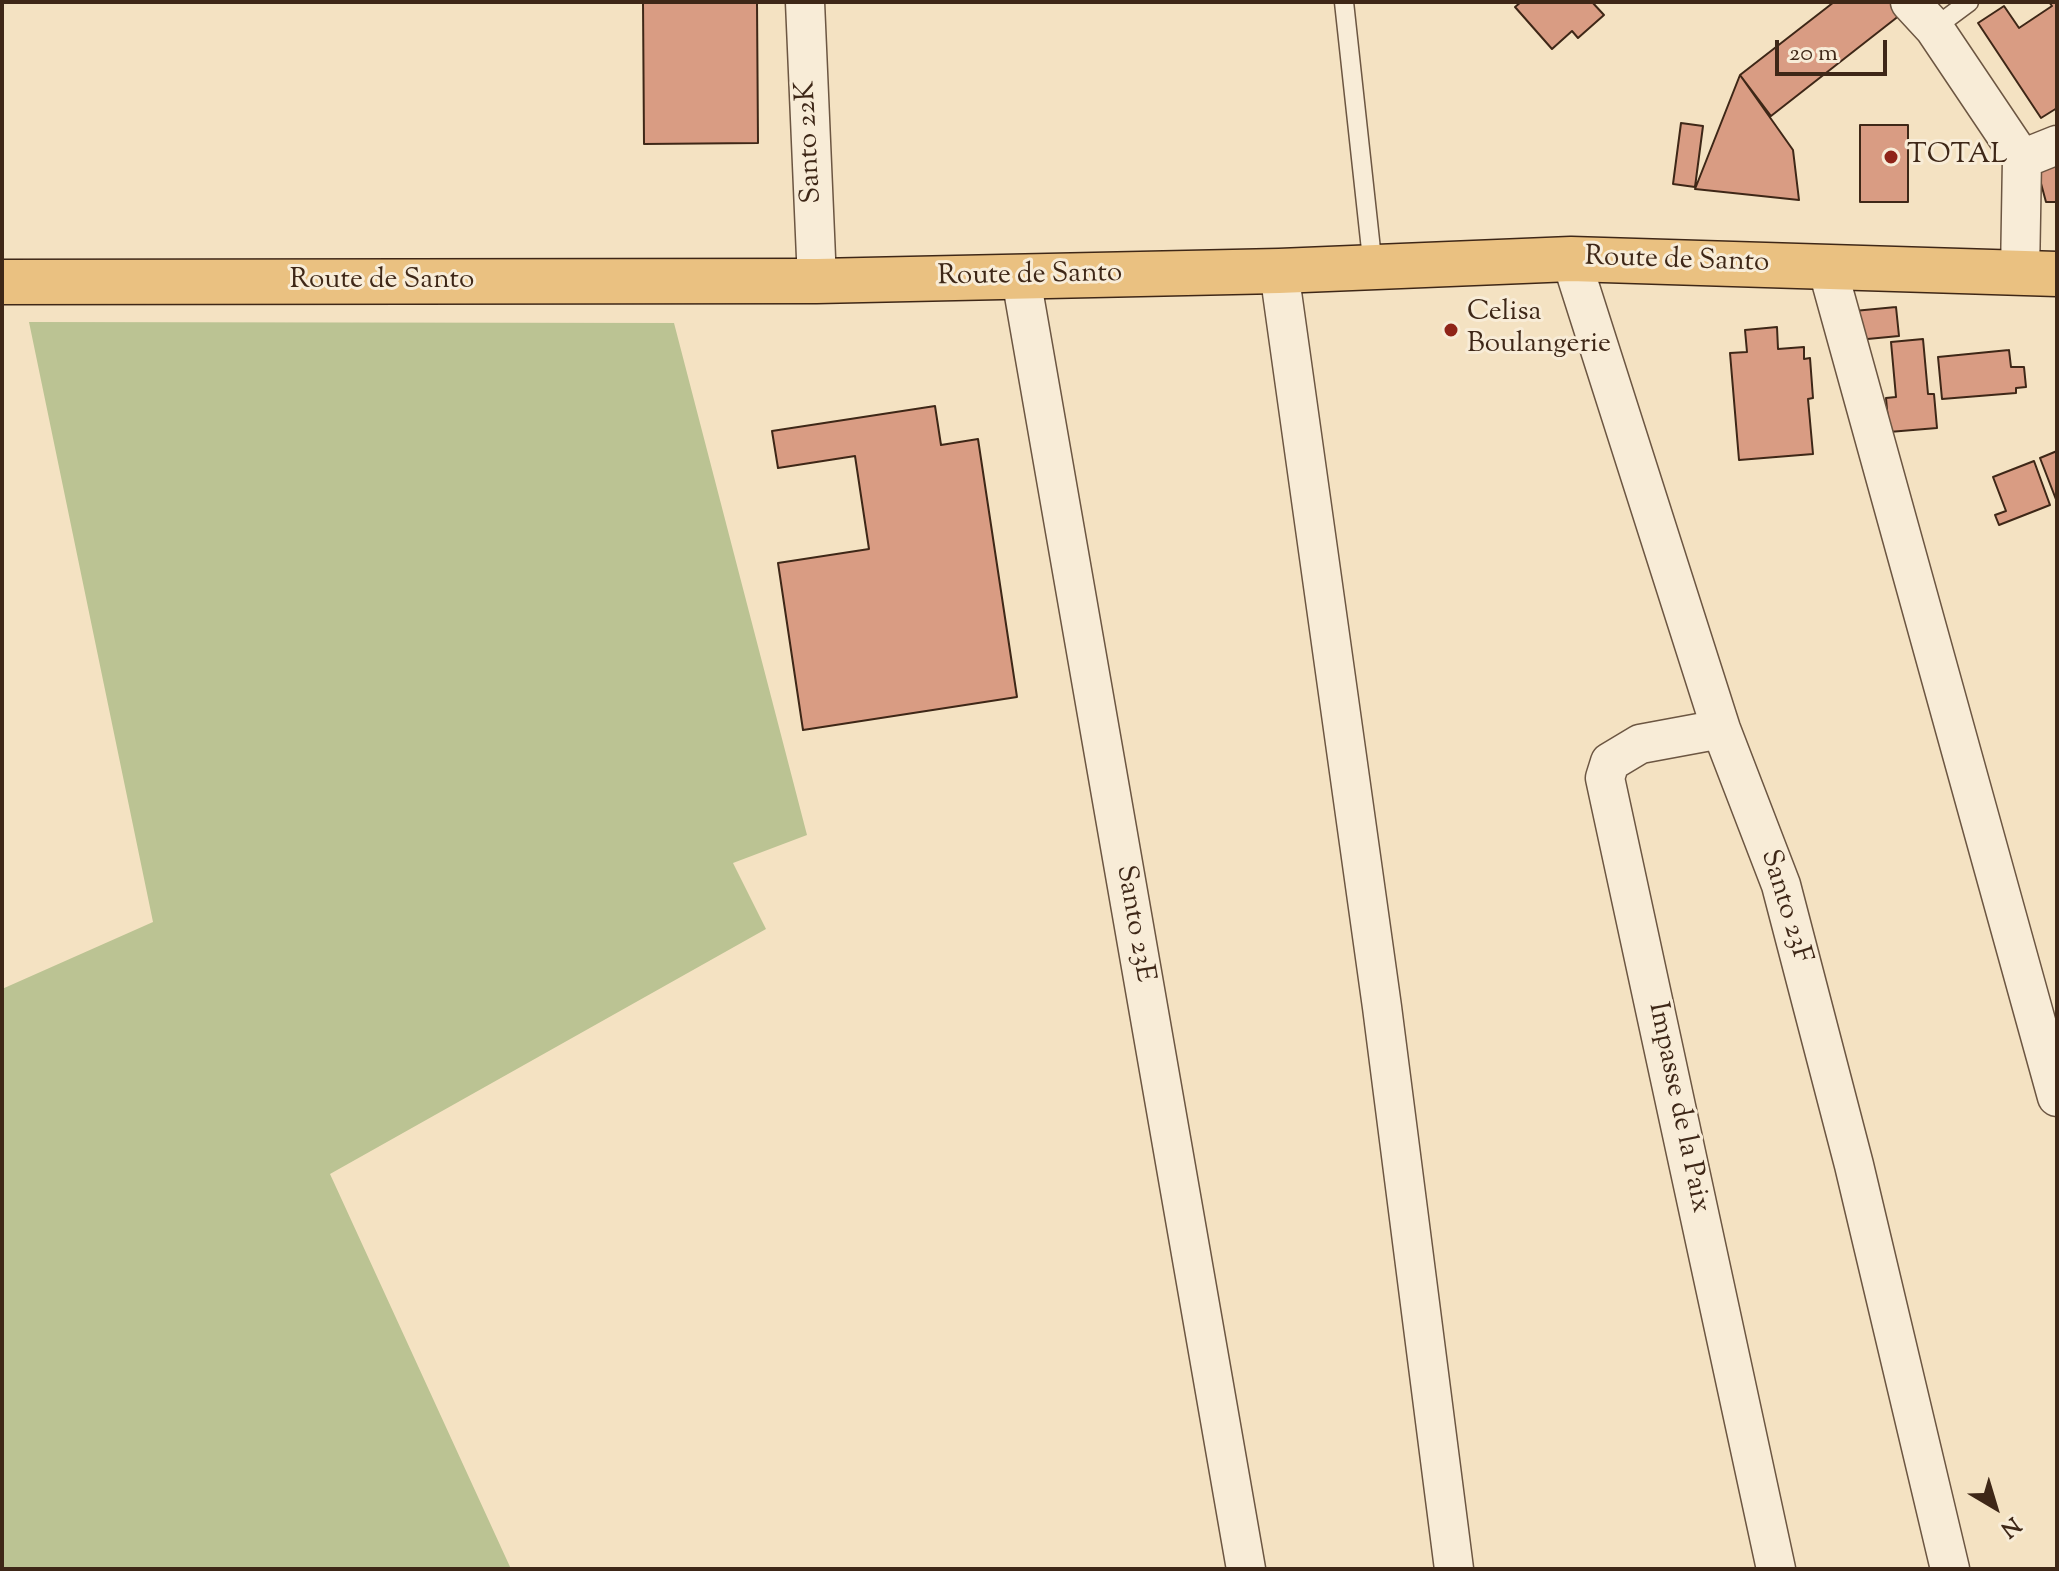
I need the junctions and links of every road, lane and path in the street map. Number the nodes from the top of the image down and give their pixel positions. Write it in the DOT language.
graph roads {
  1 [pos="805,2"];
  2 [pos="1344,2"];
  3 [pos="1969,2"];
  4 [pos="1922,15"];
  5 [pos="2057,145"];
  6 [pos="2022,159"];
  7 [pos="1571,259"];
  8 [pos="1827,267"];
  9 [pos="1373,268"];
  10 [pos="1279,271"];
  11 [pos="2039,274"];
  12 [pos="1021,278"];
  13 [pos="817,281"];
  14 [pos="2,282"];
  15 [pos="1721,729"];
  16 [pos="2057,1097"];
  17 [pos="1246,1569"];
  18 [pos="1454,1569"];
  19 [pos="1776,1569"];
  20 [pos="1950,1569"];
  1 -- 13 [label="street, Santo 22K"];
  2 -- 9 [label="lane"];
  3 -- 4 [label="lane"];
  4 -- 6 [label="street"];
  5 -- 6 [label="street"];
  6 -- 11 [label="street"];
  7 -- 8 [label="main road, Route de Santo"];
  7 -- 9 [label="main road, Route de Santo"];
  7 -- 15 [label="street, Santo 23F"];
  8 -- 11 [label="main road, Route de Santo"];
  8 -- 16 [label="street"];
  9 -- 10 [label="main road, Route de Santo"];
  10 -- 12 [label="main road, Route de Santo"];
  10 -- 18 [label="street"];
  12 -- 13 [label="main road, Route de Santo"];
  12 -- 17 [label="street, Santo 23E"];
  13 -- 14 [label="main road, Route de Santo"];
  15 -- 19 [label="street, Impasse de la Paix"];
  15 -- 20 [label="street, Santo 23F"];
}
